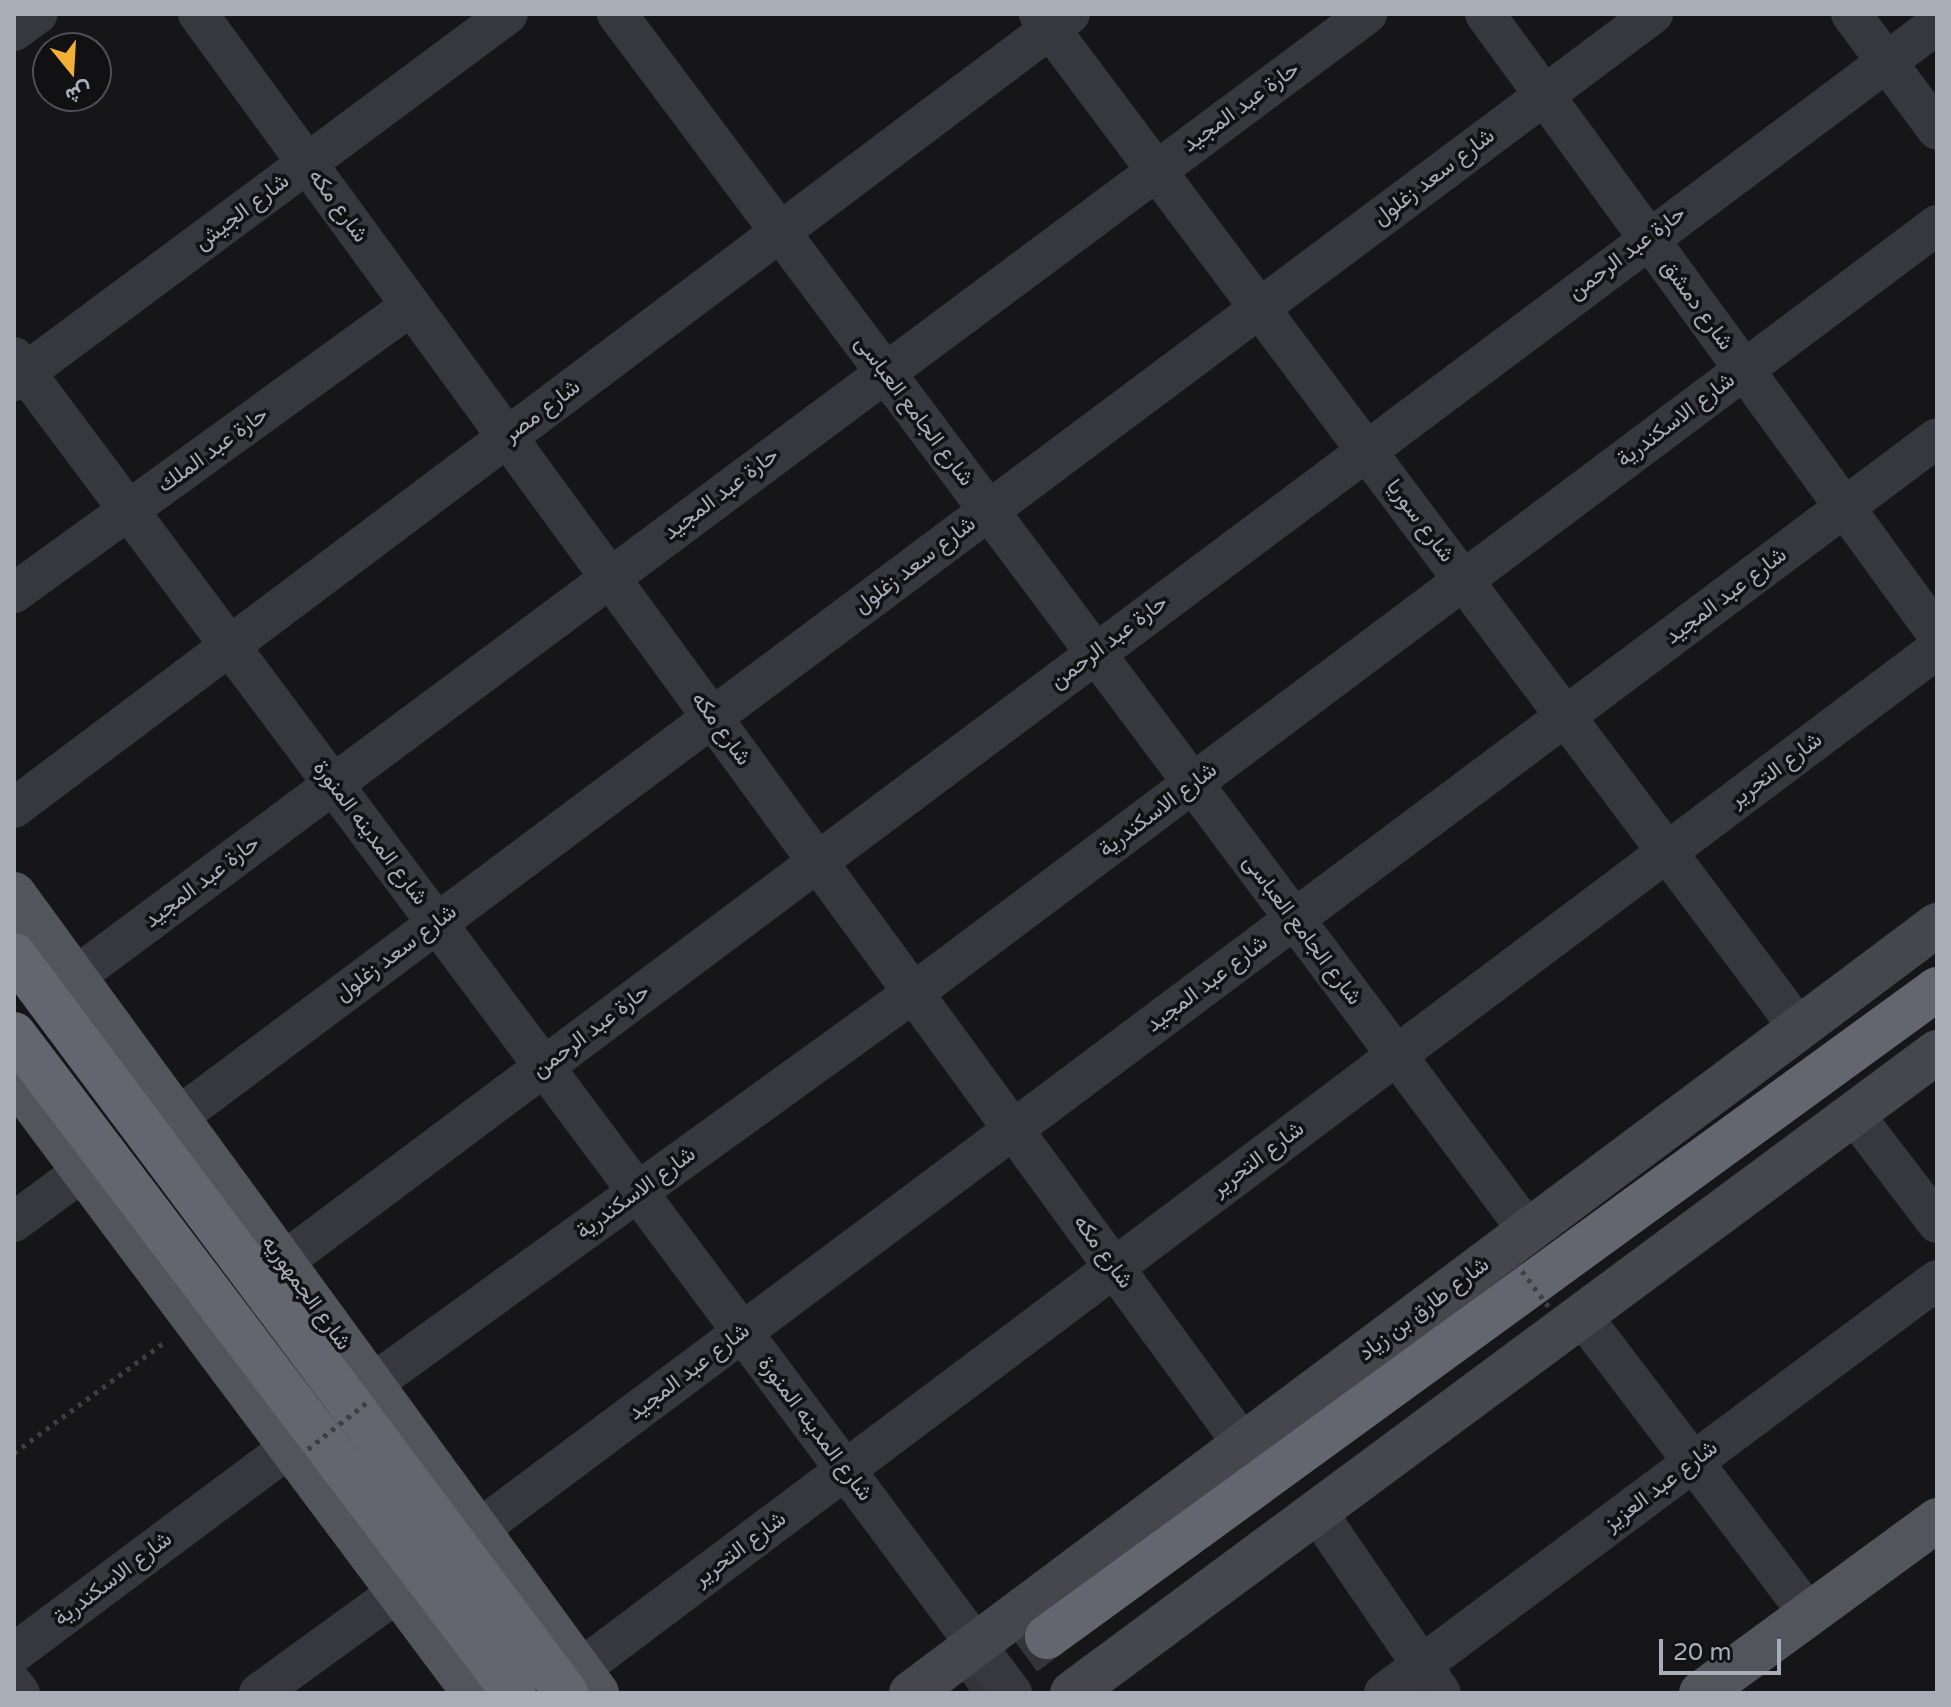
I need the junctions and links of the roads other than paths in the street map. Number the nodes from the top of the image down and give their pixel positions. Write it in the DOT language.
graph roads {
  1 [pos="37,14"];
  2 [pos="198,14"];
  3 [pos="508,14"];
  4 [pos="617,14"];
  5 [pos="1367,14"];
  6 [pos="1485,14"];
  7 [pos="1653,14"];
  8 [pos="1851,14"];
  9 [pos="1053,19"];
  10 [pos="1937,24"];
  11 [pos="14,31"];
  12 [pos="1886,62"];
  13 [pos="1544,95"];
  14 [pos="1937,130"];
  15 [pos="307,163"];
  16 [pos="1156,170"];
  17 [pos="1937,225"];
  18 [pos="780,232"];
  19 [pos="1647,237"];
  20 [pos="411,306"];
  21 [pos="1259,308"];
  22 [pos="18,370"];
  23 [pos="1744,370"];
  24 [pos="885,372"];
  25 [pos="507,437"];
  26 [pos="1937,438"];
  27 [pos="1367,449"];
  28 [pos="1844,507"];
  29 [pos="129,510"];
  30 [pos="989,510"];
  31 [pos="610,577"];
  32 [pos="1464,580"];
  33 [pos="14,593"];
  34 [pos="1937,634"];
  35 [pos="230,645"];
  36 [pos="1937,649"];
  37 [pos="1095,653"];
  38 [pos="1566,716"];
  39 [pos="712,717"];
  40 [pos="1193,783"];
  41 [pos="334,784"];
  42 [pos="14,808"];
  43 [pos="1667,852"];
  44 [pos="817,861"];
  45 [pos="14,894"];
  46 [pos="1294,919"];
  47 [pos="437,923"];
  48 [pos="1937,925"];
  49 [pos="14,955"];
  50 [pos="76,976"];
  51 [pos="1937,989"];
  52 [pos="913,993"];
  53 [pos="1799,1028"];
  54 [pos="14,1034"];
  55 [pos="1937,1052"];
  56 [pos="1396,1055"];
  57 [pos="544,1066"];
  58 [pos="14,1078"];
  59 [pos="1854,1114"];
  60 [pos="178,1117"];
  61 [pos="1014,1129"];
  62 [pos="83,1171"];
  63 [pos="638,1192"];
  64 [pos="14,1222"];
  65 [pos="1937,1223"];
  66 [pos="1522,1247"];
  67 [pos="283,1262"];
  68 [pos="1114,1268"];
  69 [pos="1937,1280"];
  70 [pos="1566,1311"];
  71 [pos="742,1332"];
  72 [pos="369,1394"];
  73 [pos="1243,1444"];
  74 [pos="299,1448"];
  75 [pos="1693,1462"];
  76 [pos="845,1470"];
  77 [pos="1317,1512"];
  78 [pos="1937,1520"];
  79 [pos="478,1530"];
  80 [pos="398,1592"];
  81 [pos="1810,1615"];
  82 [pos="1047,1637"];
  83 [pos="976,1644"];
  84 [pos="14,1653"];
  85 [pos="1432,1679"];
  86 [pos="14,1685"];
  87 [pos="581,1685"];
  88 [pos="20,1693"];
  89 [pos="259,1693"];
  90 [pos="474,1693"];
  91 [pos="514,1693"];
  92 [pos="911,1693"];
  93 [pos="1012,1693"];
  94 [pos="1072,1693"];
  95 [pos="1384,1693"];
  96 [pos="1701,1693"];
  1 -- 11 [label="street"];
  2 -- 15 [label="street, شارع مكه"];
  3 -- 15 [label="street, شارع الجيش"];
  4 -- 18 [label="street, شارع الجامع العباسى"];
  5 -- 16 [label="street, حارة عبد المجيد"];
  6 -- 13 [label="street, شارع دمشق"];
  7 -- 13 [label="street, شارع سعد زغلول"];
  8 -- 12 [label="street"];
  9 -- 16 [label="street, شارع سوريا"];
  9 -- 18 [label="street, شارع مصر"];
  10 -- 12 [label="street, حارة عبد الرحمن"];
  12 -- 14 [label="street"];
  12 -- 19 [label="street, حارة عبد الرحمن"];
  13 -- 19 [label="street, شارع دمشق"];
  13 -- 21 [label="street, شارع سعد زغلول"];
  15 -- 20 [label="street, شارع مكه"];
  15 -- 22 [label="street, شارع الجيش"];
  16 -- 21 [label="street, شارع سوريا"];
  16 -- 24 [label="street, حارة عبد المجيد"];
  17 -- 23 [label="street, شارع الاسكندرية"];
  18 -- 24 [label="street, شارع الجامع العباسى"];
  18 -- 25 [label="street, شارع مصر"];
  19 -- 23 [label="street, شارع دمشق"];
  19 -- 27 [label="street, حارة عبد الرحمن"];
  20 -- 25 [label="street, شارع مكه"];
  20 -- 29 [label="street, حارة عبد الملك"];
  21 -- 27 [label="street, شارع سوريا"];
  21 -- 30 [label="street, شارع سعد زغلول"];
  22 -- 29 [label="street, شارع المدينه المنورة"];
  23 -- 28 [label="street, شارع دمشق"];
  23 -- 32 [label="street, شارع الاسكندرية"];
  24 -- 30 [label="street, شارع الجامع العباسى"];
  24 -- 31 [label="street, حارة عبد المجيد"];
  25 -- 31 [label="street, شارع مكه"];
  25 -- 35 [label="street, شارع مصر"];
  26 -- 28 [label="street, شارع عبد المجيد"];
  27 -- 32 [label="street, شارع سوريا"];
  27 -- 37 [label="street, حارة عبد الرحمن"];
  28 -- 34 [label="street, شارع دمشق"];
  28 -- 38 [label="street, شارع عبد المجيد"];
  29 -- 33 [label="street, حارة عبد الملك"];
  29 -- 35 [label="street, شارع المدينه المنورة"];
  30 -- 37 [label="street, شارع الجامع العباسى"];
  30 -- 39 [label="street, شارع سعد زغلول"];
  31 -- 39 [label="street, شارع مكه"];
  31 -- 41 [label="street, حارة عبد المجيد"];
  32 -- 38 [label="street, شارع سوريا"];
  32 -- 40 [label="street, شارع الاسكندرية"];
  35 -- 41 [label="street, شارع المدينه المنورة"];
  35 -- 42 [label="street, شارع مصر"];
  36 -- 43 [label="street, شارع التحرير"];
  37 -- 40 [label="street, شارع الجامع العباسى"];
  37 -- 44 [label="street, حارة عبد الرحمن"];
  38 -- 43 [label="street, شارع سوريا"];
  38 -- 46 [label="street, شارع عبد المجيد"];
  39 -- 44 [label="street, شارع مكه"];
  39 -- 47 [label="street, شارع سعد زغلول"];
  40 -- 46 [label="street, شارع الجامع العباسى"];
  40 -- 52 [label="street, شارع الاسكندرية"];
  41 -- 47 [label="street, شارع المدينه المنورة"];
  41 -- 50 [label="street, حارة عبد المجيد"];
  43 -- 53 [label="street, شارع سوريا"];
  43 -- 56 [label="street, شارع التحرير"];
  44 -- 52 [label="street, شارع مكه"];
  44 -- 57 [label="street, حارة عبد الرحمن"];
  45 -- 50 [label="main road, شارع الجمهوريه"];
  46 -- 56 [label="street, شارع الجامع العباسى"];
  46 -- 61 [label="street, شارع عبد المجيد"];
  47 -- 57 [label="street, شارع المدينه المنورة"];
  47 -- 60 [label="street, شارع سعد زغلول"];
  48 -- 53 [label="street, شارع طارق بن زياد"];
  49 -- 87 [label="highway, شارع الجمهوريه"];
  50 -- 60 [label="main road, شارع الجمهوريه"];
  51 -- 82 [label="highway"];
  52 -- 61 [label="street, شارع مكه"];
  52 -- 63 [label="street, شارع الاسكندرية"];
  53 -- 66 [label="street, شارع طارق بن زياد"];
  54 -- 91 [label="highway"];
  55 -- 59 [label="street"];
  56 -- 66 [label="street, شارع الجامع العباسى"];
  56 -- 68 [label="street, شارع التحرير"];
  57 -- 63 [label="street, شارع المدينه المنورة"];
  57 -- 67 [label="street, حارة عبد الرحمن"];
  58 -- 62 [label="main road"];
  59 -- 65 [label="street"];
  59 -- 70 [label="street"];
  60 -- 67 [label="main road, شارع الجمهوريه"];
  61 -- 68 [label="street, شارع مكه"];
  61 -- 71 [label="street, شارع عبد المجيد"];
  62 -- 64 [label="street"];
  62 -- 74 [label="main road"];
  63 -- 71 [label="street, شارع المدينه المنورة"];
  63 -- 72 [label="street, شارع الاسكندرية"];
  66 -- 73 [label="street, شارع طارق بن زياد"];
  67 -- 72 [label="main road, شارع الجمهوريه"];
  68 -- 73 [label="street, شارع مكه"];
  68 -- 76 [label="street, شارع التحرير"];
  69 -- 75 [label="street, شارع عبد العزيز"];
  70 -- 75 [label="street"];
  70 -- 77 [label="street"];
  71 -- 76 [label="street, شارع المدينه المنورة"];
  71 -- 79 [label="street, شارع عبد المجيد"];
  72 -- 79 [label="main road, شارع الجمهوريه"];
  73 -- 83 [label="street, شارع طارق بن زياد"];
  74 -- 80 [label="main road"];
  74 -- 84 [label="street, شارع الاسكندرية"];
  75 -- 81 [label="street"];
  75 -- 85 [label="street, شارع عبد العزيز"];
  76 -- 83 [label="street, شارع المدينه المنورة"];
  76 -- 87 [label="street, شارع التحرير"];
  77 -- 85 [label="street"];
  77 -- 94 [label="street"];
  78 -- 81 [label="main road"];
  79 -- 87 [label="main road, شارع الجمهوريه"];
  80 -- 89 [label="street"];
  80 -- 90 [label="main road"];
  81 -- 96 [label="main road"];
  83 -- 92 [label="street, شارع طارق بن زياد"];
  83 -- 93 [label="street, شارع المدينه المنورة"];
  85 -- 95 [label="street, شارع عبد العزيز"];
  86 -- 88 [label="street"];
}
